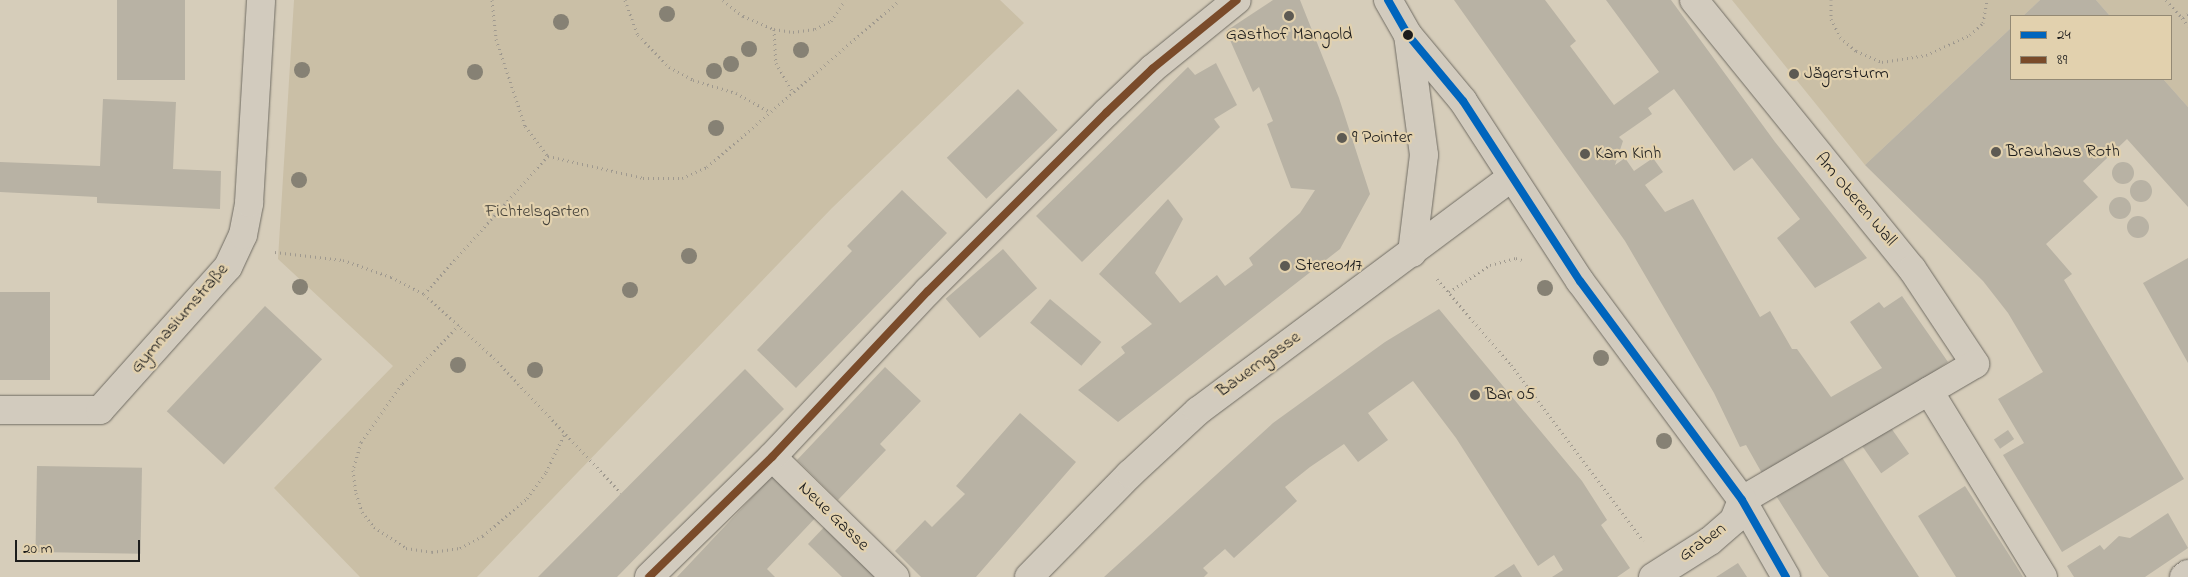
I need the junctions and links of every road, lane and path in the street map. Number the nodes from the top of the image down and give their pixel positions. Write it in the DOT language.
graph roads {
  1 [pos="261,0"];
  2 [pos="492,0"];
  3 [pos="625,0"];
  4 [pos="723,0"];
  5 [pos="845,0"];
  6 [pos="900,0"];
  7 [pos="1236,0"];
  8 [pos="1388,0"];
  9 [pos="1694,0"];
  10 [pos="1831,0"];
  11 [pos="1987,0"];
  12 [pos="2166,0"];
  13 [pos="2188,14"];
  14 [pos="2182,18"];
  15 [pos="2188,26"];
  16 [pos="774,29"];
  17 [pos="1408,35"];
  18 [pos="793,93"];
  19 [pos="770,112"];
  20 [pos="548,156"];
  21 [pos="1511,178"];
  22 [pos="238,248"];
  23 [pos="1412,253"];
  24 [pos="1570,266"];
  25 [pos="424,294"];
  26 [pos="459,325"];
  27 [pos="1929,391"];
  28 [pos="0,410"];
  29 [pos="564,435"];
  30 [pos="772,457"];
  31 [pos="621,493"];
  32 [pos="1742,500"];
  33 [pos="1658,574"];
  34 [pos="2188,574"];
  35 [pos="649,577"];
  36 [pos="894,577"];
  37 [pos="1029,577"];
  38 [pos="1786,577"];
  39 [pos="2043,577"];
  40 [pos="2184,577"];
  1 -- 22 [label="street, Gymnasiumstraße"];
  2 -- 20 [label="path"];
  3 -- 19 [label="path"];
  4 -- 16 [label="path"];
  5 -- 16 [label="path"];
  6 -- 18 [label="path"];
  7 -- 30 [label="street"];
  8 -- 17 [label="street"];
  9 -- 27 [label="street, Am Oberen Wall"];
  10 -- 11 [label="path"];
  12 -- 14 [label="path"];
  13 -- 14 [label="path"];
  14 -- 15 [label="path"];
  16 -- 18 [label="path"];
  17 -- 21 [label="street"];
  17 -- 23 [label="street"];
  18 -- 19 [label="path"];
  19 -- 20 [label="path"];
  20 -- 25 [label="path"];
  21 -- 23 [label="street, Bauerngasse"];
  21 -- 24 [label="street"];
  22 -- 25 [label="path"];
  22 -- 28 [label="street, Gymnasiumstraße"];
  23 -- 37 [label="street, Bauerngasse"];
  24 -- 32 [label="street"];
  24 -- 33 [label="path"];
  25 -- 26 [label="path"];
  26 -- 29 [label="path"];
  26 -- 29 [label="path"];
  27 -- 32 [label="street, Am Oberen Wall"];
  27 -- 39 [label="street"];
  29 -- 31 [label="path"];
  30 -- 35 [label="street"];
  30 -- 36 [label="street, Neue Gasse"];
  32 -- 33 [label="street, Graben"];
  32 -- 38 [label="street"];
  34 -- 40 [label="street"];
}
